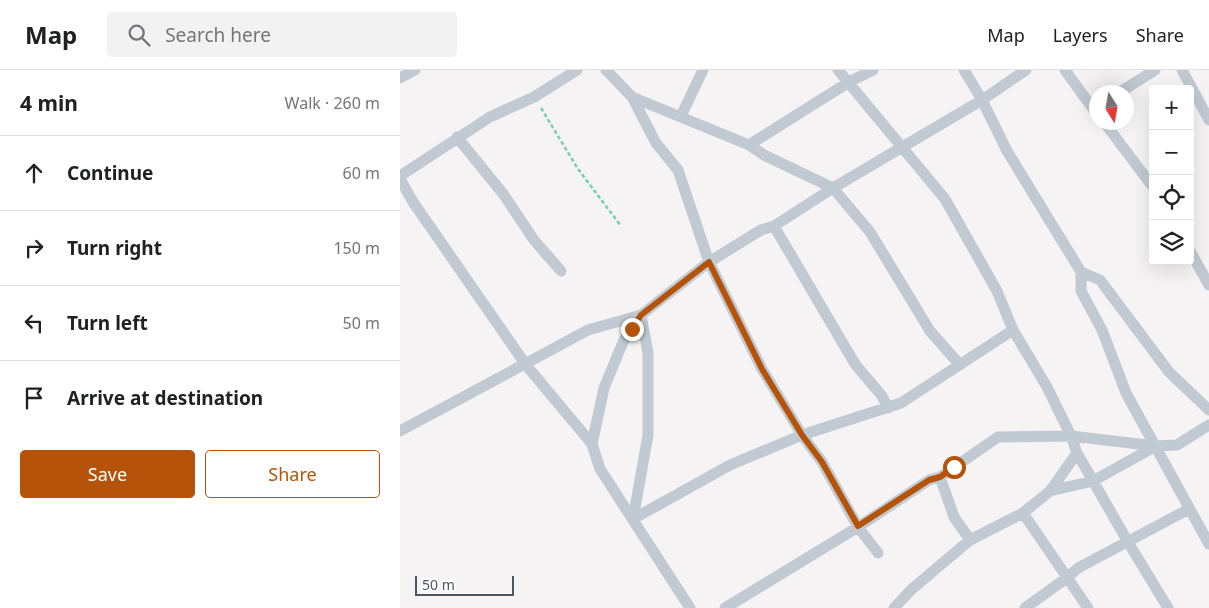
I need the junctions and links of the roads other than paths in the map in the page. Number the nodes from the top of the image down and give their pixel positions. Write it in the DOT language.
graph roads {
  1 [pos="415,70"];
  2 [pos="577,70"];
  3 [pos="606,70"];
  4 [pos="838,70"];
  5 [pos="873,70"];
  6 [pos="964,70"];
  7 [pos="1026,70"];
  8 [pos="1065,70"];
  9 [pos="1156,70"];
  10 [pos="1182,70"];
  11 [pos="699,72"];
  12 [pos="400,78"];
  13 [pos="849,82"];
  14 [pos="1131,85"];
  15 [pos="632,97"];
  16 [pos="982,100"];
  17 [pos="1089,100"];
  18 [pos="681,116"];
  19 [pos="1209,120"];
  20 [pos="1110,130"];
  21 [pos="457,137"];
  22 [pos="749,145"];
  23 [pos="902,146"];
  24 [pos="400,178"];
  25 [pos="1149,182"];
  26 [pos="833,188"];
  27 [pos="774,226"];
  28 [pos="1194,258"];
  29 [pos="709,262"];
  30 [pos="561,271"];
  31 [pos="1081,272"];
  32 [pos="1209,285"];
  33 [pos="641,315"];
  34 [pos="1013,330"];
  35 [pos="526,365"];
  36 [pos="960,365"];
  37 [pos="888,408"];
  38 [pos="1209,410"];
  39 [pos="1209,425"];
  40 [pos="400,431"];
  41 [pos="802,435"];
  42 [pos="1072,436"];
  43 [pos="592,444"];
  44 [pos="1156,446"];
  45 [pos="1078,453"];
  46 [pos="940,477"];
  47 [pos="1093,481"];
  48 [pos="1050,492"];
  49 [pos="1189,509"];
  50 [pos="1023,513"];
  51 [pos="633,519"];
  52 [pos="858,526"];
  53 [pos="970,540"];
  54 [pos="1128,542"];
  55 [pos="1209,544"];
  56 [pos="878,553"];
  57 [pos="1068,577"];
  58 [pos="690,608"];
  59 [pos="724,608"];
  60 [pos="894,608"];
  61 [pos="1025,608"];
  62 [pos="1088,608"];
  63 [pos="1168,608"];
  1 -- 12 [label="street"];
  2 -- 21 [label="street"];
  3 -- 15 [label="street"];
  4 -- 13 [label="street"];
  5 -- 13 [label="street"];
  6 -- 16 [label="street"];
  7 -- 16 [label="street"];
  8 -- 17 [label="street"];
  9 -- 14 [label="street"];
  10 -- 19 [label="street"];
  11 -- 18 [label="street"];
  13 -- 22 [label="street"];
  13 -- 23 [label="street"];
  15 -- 18 [label="street"];
  15 -- 29 [label="street"];
  16 -- 23 [label="street"];
  16 -- 31 [label="street"];
  18 -- 22 [label="street"];
  20 -- 25 [label="street"];
  21 -- 24 [label="street"];
  21 -- 30 [label="street"];
  22 -- 26 [label="street"];
  23 -- 26 [label="street"];
  23 -- 34 [label="street"];
  24 -- 35 [label="street"];
  26 -- 27 [label="street"];
  26 -- 36 [label="street"];
  27 -- 29 [label="street"];
  27 -- 37 [label="street"];
  28 -- 32 [label="street"];
  29 -- 33 [label="street"];
  29 -- 41 [label="street"];
  31 -- 38 [label="street"];
  31 -- 44 [label="street"];
  33 -- 35 [label="street"];
  33 -- 43 [label="street"];
  33 -- 51 [label="street"];
  34 -- 36 [label="street"];
  34 -- 42 [label="street"];
  35 -- 40 [label="street"];
  35 -- 43 [label="street"];
  36 -- 37 [label="street"];
  37 -- 41 [label="street"];
  39 -- 44 [label="street"];
  41 -- 51 [label="street"];
  41 -- 52 [label="street"];
  42 -- 44 [label="street"];
  42 -- 45 [label="street"];
  42 -- 46 [label="street"];
  43 -- 51 [label="street"];
  44 -- 47 [label="street"];
  44 -- 49 [label="street"];
  45 -- 47 [label="street"];
  45 -- 48 [label="street"];
  46 -- 52 [label="street"];
  46 -- 53 [label="street"];
  47 -- 48 [label="street"];
  47 -- 54 [label="street"];
  48 -- 50 [label="street"];
  49 -- 54 [label="street"];
  49 -- 55 [label="street"];
  50 -- 53 [label="street"];
  50 -- 57 [label="street"];
  51 -- 58 [label="street"];
  52 -- 56 [label="street"];
  52 -- 59 [label="street"];
  53 -- 60 [label="street"];
  54 -- 57 [label="street"];
  54 -- 63 [label="street"];
  57 -- 61 [label="street"];
  57 -- 62 [label="street"];
}
